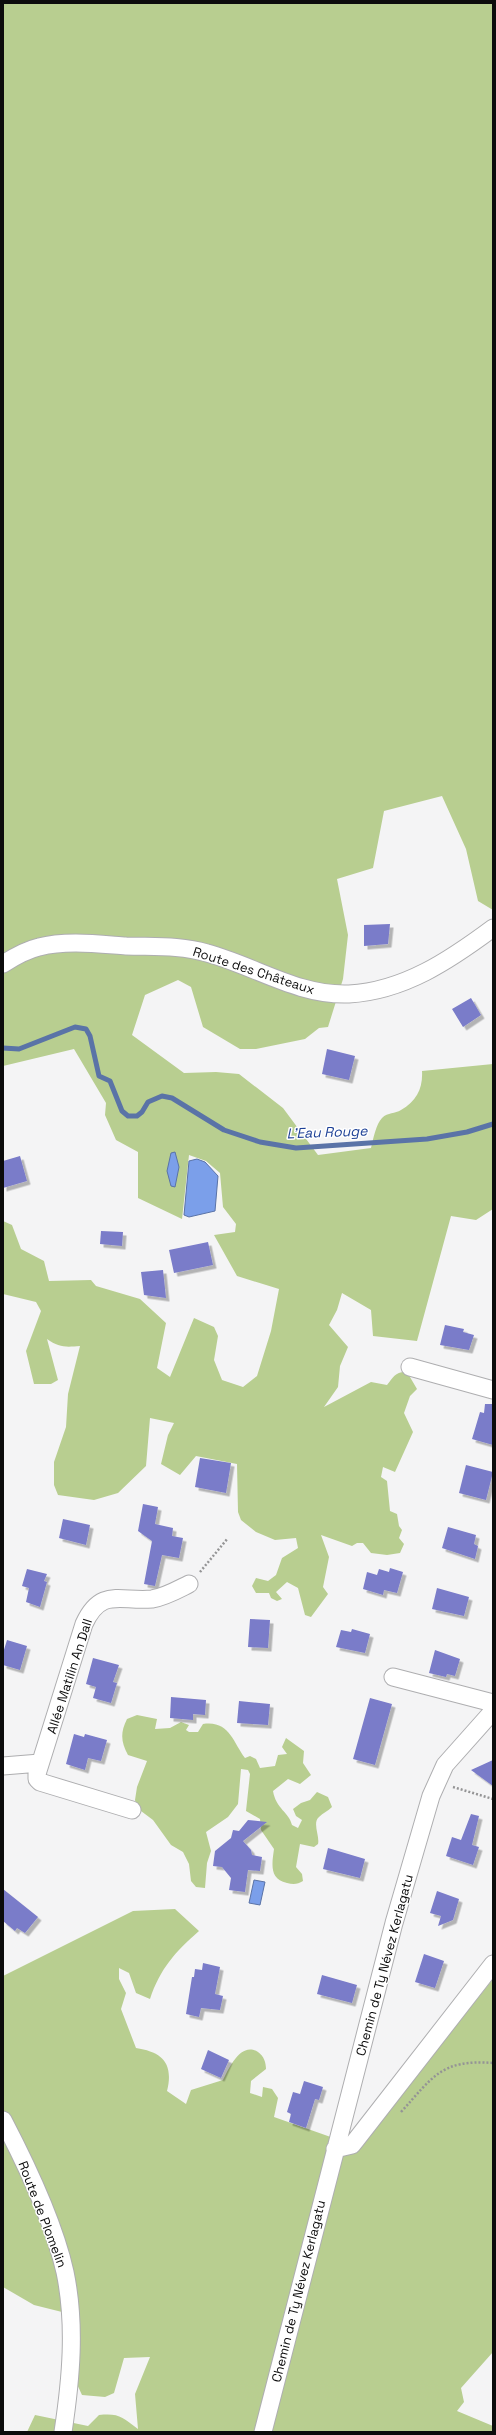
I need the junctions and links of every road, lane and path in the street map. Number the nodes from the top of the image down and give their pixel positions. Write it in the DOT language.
graph roads {
  1 [pos="493,928"];
  2 [pos="3,964"];
  3 [pos="410,1368"];
  4 [pos="493,1390"];
  5 [pos="228,1538"];
  6 [pos="189,1584"];
  7 [pos="393,1677"];
  8 [pos="493,1703"];
  9 [pos="493,1711"];
  10 [pos="40,1763"];
  11 [pos="3,1766"];
  12 [pos="436,1781"];
  13 [pos="493,1799"];
  14 [pos="132,1810"];
  15 [pos="493,1964"];
  16 [pos="493,2063"];
  17 [pos="400,2114"];
  18 [pos="3,2120"];
  19 [pos="334,2149"];
  20 [pos="63,2432"];
  21 [pos="263,2432"];
  1 -- 2 [label="street, Route des Châteaux"];
  3 -- 4 [label="street"];
  5 -- 6 [label="path"];
  6 -- 10 [label="street, Allée Matilin An Dall"];
  7 -- 8 [label="street"];
  9 -- 12 [label="street, Chemin de Ty Névez Kerlagatu"];
  10 -- 11 [label="street"];
  10 -- 14 [label="street, Allée Matilin An Dall"];
  12 -- 13 [label="path"];
  12 -- 19 [label="street, Chemin de Ty Névez Kerlagatu"];
  15 -- 19 [label="street"];
  16 -- 17 [label="path"];
  18 -- 20 [label="street, Route de Plomelin"];
  19 -- 21 [label="street, Chemin de Ty Névez Kerlagatu"];
}
